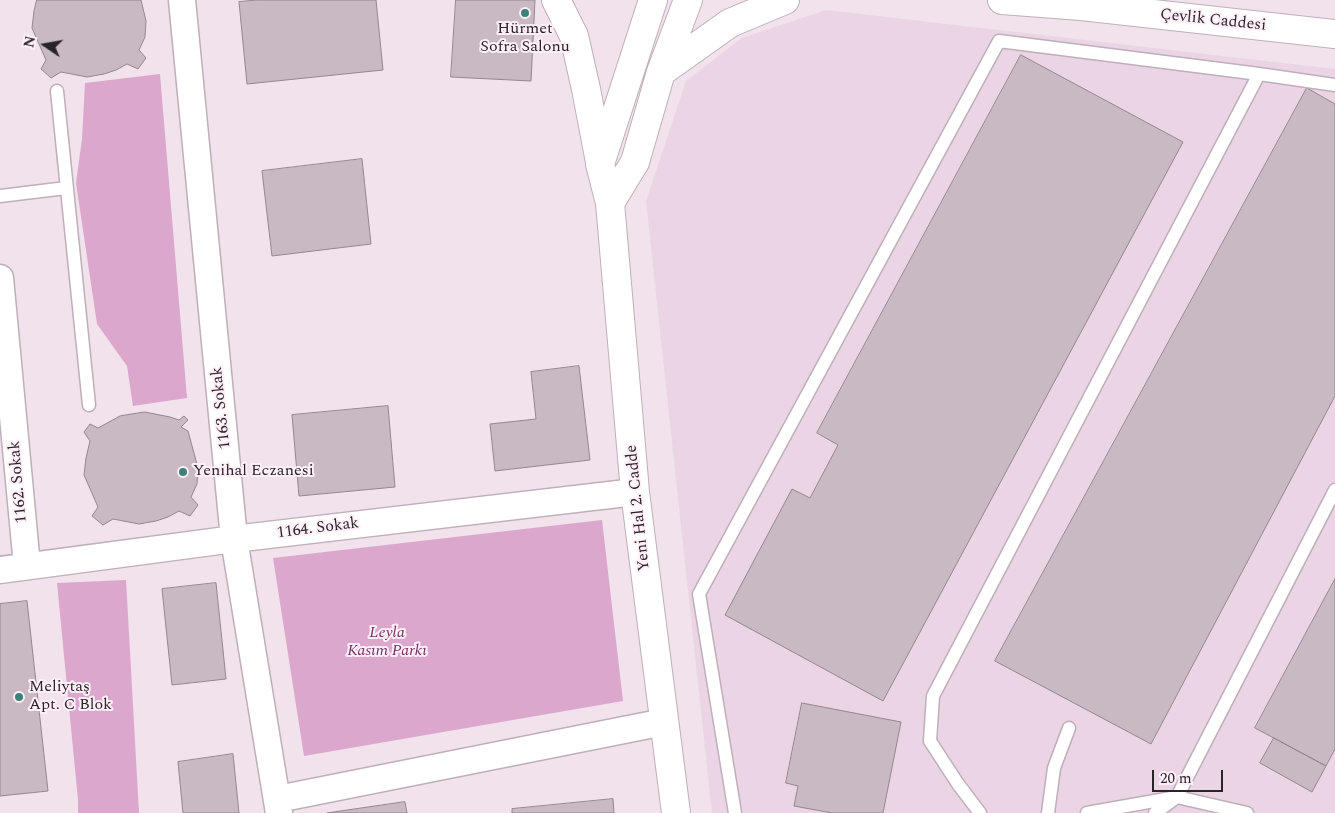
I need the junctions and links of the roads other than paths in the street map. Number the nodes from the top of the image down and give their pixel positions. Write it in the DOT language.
graph roads {
  1 [pos="182,0"];
  2 [pos="556,0"];
  3 [pos="653,0"];
  4 [pos="688,0"];
  5 [pos="785,0"];
  6 [pos="1002,0"];
  7 [pos="1335,34"];
  8 [pos="661,72"];
  9 [pos="1259,74"];
  10 [pos="1335,85"];
  11 [pos="57,91"];
  12 [pos="600,164"];
  13 [pos="66,188"];
  14 [pos="0,196"];
  15 [pos="610,203"];
  16 [pos="0,278"];
  17 [pos="89,404"];
  18 [pos="1335,490"];
  19 [pos="636,492"];
  20 [pos="234,539"];
  21 [pos="27,566"];
  22 [pos="0,570"];
  23 [pos="664,722"];
  24 [pos="1069,728"];
  25 [pos="1178,797"];
  26 [pos="279,806"];
  27 [pos="676,813"];
  28 [pos="735,813"];
  29 [pos="980,813"];
  30 [pos="1048,813"];
  31 [pos="1087,813"];
  32 [pos="1155,813"];
  33 [pos="1247,813"];
  1 -- 20 [label="street, 1163. Sokak"];
  2 -- 12 [label="street, Yeni Hal 2. Cadde"];
  3 -- 12 [label="street"];
  4 -- 8 [label="street"];
  5 -- 8 [label="street"];
  6 -- 7 [label="street, Çevlik Caddesi"];
  8 -- 15 [label="street"];
  9 -- 10 [label="lane"];
  9 -- 28 [label="lane"];
  9 -- 29 [label="lane"];
  11 -- 13 [label="lane"];
  12 -- 15 [label="street, Yeni Hal 2. Cadde"];
  13 -- 14 [label="lane"];
  13 -- 17 [label="lane"];
  15 -- 19 [label="street, Yeni Hal 2. Cadde"];
  16 -- 21 [label="street, 1162. Sokak"];
  18 -- 25 [label="lane"];
  19 -- 20 [label="street, 1164. Sokak"];
  19 -- 23 [label="street, Yeni Hal 2. Cadde"];
  20 -- 21 [label="street, 1164. Sokak"];
  20 -- 26 [label="street, 1163. Sokak"];
  21 -- 22 [label="street, 1164. Sokak"];
  23 -- 26 [label="street"];
  23 -- 27 [label="street, Yeni Hal 2. Cadde"];
  24 -- 30 [label="lane"];
  25 -- 31 [label="lane"];
  25 -- 32 [label="lane"];
  25 -- 33 [label="lane"];
}
